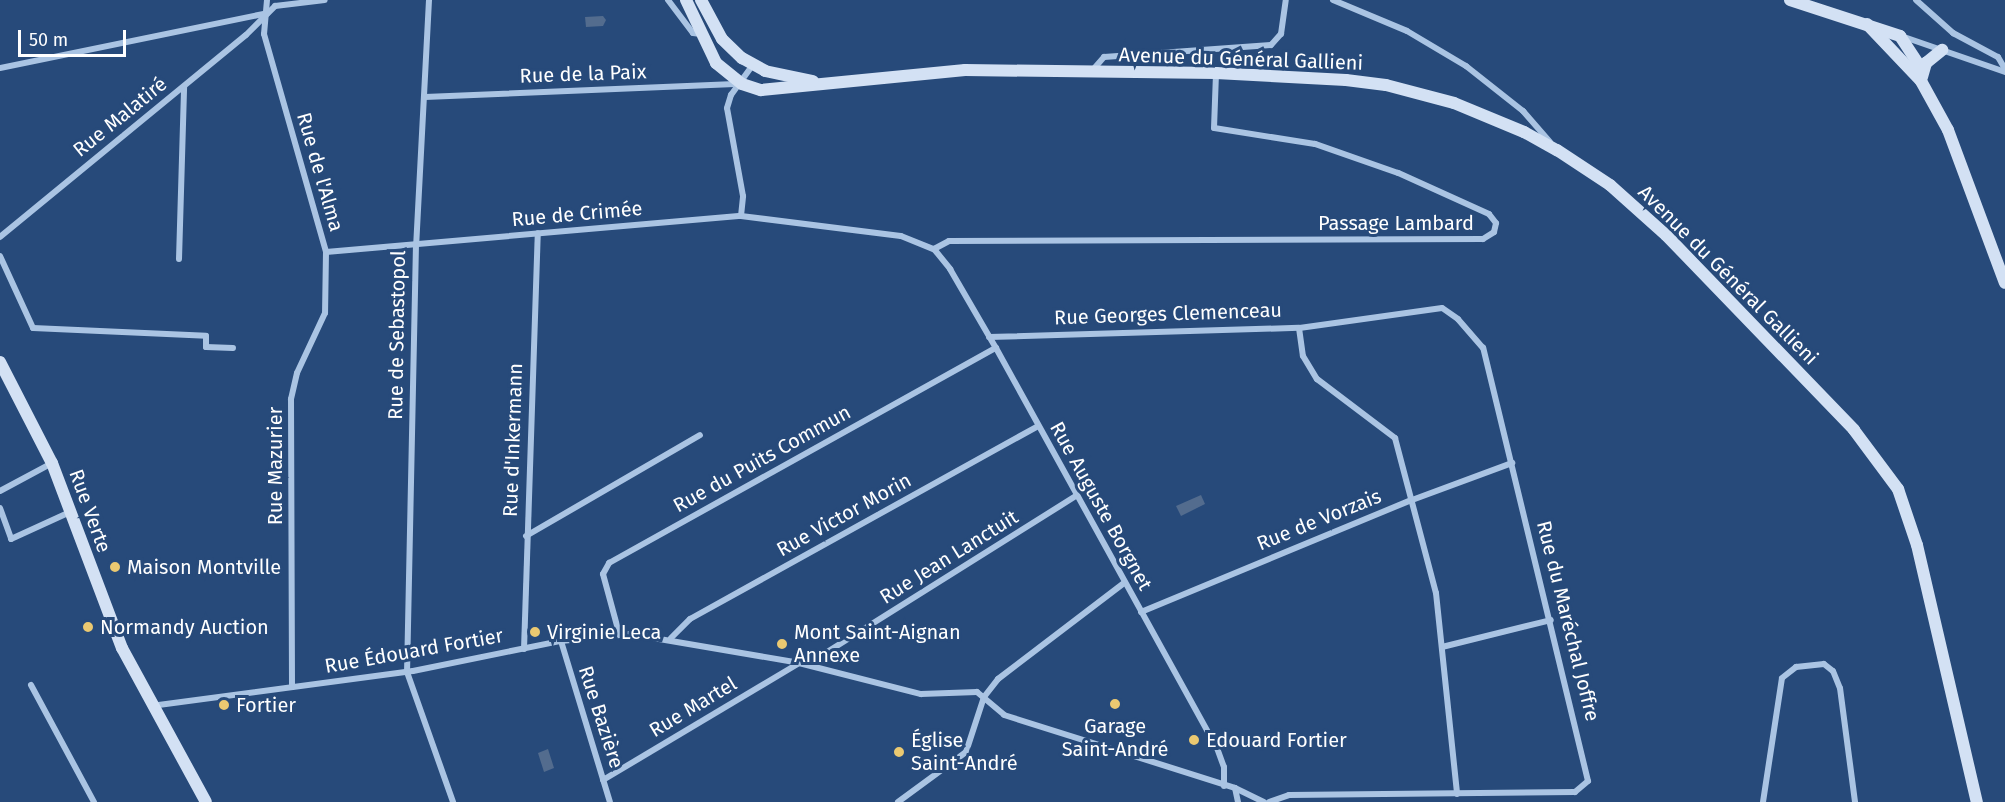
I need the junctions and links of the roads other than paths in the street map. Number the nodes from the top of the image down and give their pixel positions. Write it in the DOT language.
graph roads {
  1 [pos="267,0"];
  2 [pos="326,0"];
  3 [pos="429,0"];
  4 [pos="668,0"];
  5 [pos="686,0"];
  6 [pos="701,0"];
  7 [pos="1286,0"];
  8 [pos="1333,0"];
  9 [pos="1790,0"];
  10 [pos="1916,0"];
  11 [pos="267,13"];
  12 [pos="1867,24"];
  13 [pos="701,34"];
  14 [pos="1900,36"];
  15 [pos="722,39"];
  16 [pos="1942,50"];
  17 [pos="753,65"];
  18 [pos="0,68"];
  19 [pos="2005,70"];
  20 [pos="1091,72"];
  21 [pos="1216,74"];
  22 [pos="1922,76"];
  23 [pos="826,82"];
  24 [pos="742,84"];
  25 [pos="184,87"];
  26 [pos="425,97"];
  27 [pos="1557,150"];
  28 [pos="741,216"];
  29 [pos="538,233"];
  30 [pos="0,237"];
  31 [pos="416,244"];
  32 [pos="934,249"];
  33 [pos="326,252"];
  34 [pos="0,256"];
  35 [pos="179,259"];
  36 [pos="2005,281"];
  37 [pos="1299,327"];
  38 [pos="989,337"];
  39 [pos="233,348"];
  40 [pos="996,348"];
  41 [pos="0,362"];
  42 [pos="1038,426"];
  43 [pos="700,435"];
  44 [pos="52,463"];
  45 [pos="1512,463"];
  46 [pos="0,491"];
  47 [pos="1076,496"];
  48 [pos="1413,500"];
  49 [pos="0,508"];
  50 [pos="70,512"];
  51 [pos="526,536"];
  52 [pos="1124,583"];
  53 [pos="1141,612"];
  54 [pos="1551,620"];
  55 [pos="619,633"];
  56 [pos="671,638"];
  57 [pos="561,641"];
  58 [pos="1442,647"];
  59 [pos="524,649"];
  60 [pos="799,663"];
  61 [pos="808,665"];
  62 [pos="407,672"];
  63 [pos="32,685"];
  64 [pos="292,687"];
  65 [pos="984,697"];
  66 [pos="151,706"];
  67 [pos="603,780"];
  68 [pos="1224,786"];
  69 [pos="1235,788"];
  70 [pos="1458,794"];
  71 [pos="902,801"];
  72 [pos="94,802"];
  73 [pos="204,802"];
  74 [pos="453,802"];
  75 [pos="610,802"];
  76 [pos="1238,802"];
  77 [pos="1266,802"];
  78 [pos="1763,802"];
  79 [pos="1855,802"];
  80 [pos="1977,802"];
  1 -- 11 [label="street, Rue de l'Alma"];
  2 -- 11 [label="street, Rue Malatiré"];
  3 -- 26 [label="street, Rue de Sebastopol"];
  4 -- 13 [label="street"];
  5 -- 13 [label="street"];
  6 -- 15 [label="street"];
  7 -- 20 [label="street"];
  8 -- 27 [label="street"];
  9 -- 12 [label="street"];
  10 -- 19 [label="street"];
  11 -- 18 [label="street"];
  11 -- 25 [label="street, Rue Malatiré"];
  11 -- 33 [label="street, Rue de l'Alma"];
  12 -- 14 [label="street"];
  12 -- 22 [label="street"];
  13 -- 15 [label="street"];
  13 -- 24 [label="street"];
  14 -- 16 [label="street"];
  14 -- 22 [label="street"];
  15 -- 17 [label="street"];
  16 -- 19 [label="street"];
  16 -- 22 [label="street"];
  17 -- 23 [label="street"];
  17 -- 24 [label="street"];
  20 -- 21 [label="street, Avenue du Général Gallieni"];
  20 -- 23 [label="street, Avenue du Général Gallieni"];
  21 -- 27 [label="street, Avenue du Général Gallieni"];
  21 -- 32 [label="street, Passage Lambard"];
  22 -- 36 [label="street"];
  23 -- 24 [label="street"];
  24 -- 26 [label="street, Rue de la Paix"];
  24 -- 28 [label="street"];
  25 -- 30 [label="street, Rue Malatiré"];
  25 -- 35 [label="street"];
  26 -- 31 [label="street, Rue de Sebastopol"];
  27 -- 80 [label="street, Avenue du Général Gallieni"];
  28 -- 29 [label="street, Rue de Crimée"];
  28 -- 32 [label="street, Rue de Crimée"];
  29 -- 31 [label="street, Rue de Crimée"];
  29 -- 51 [label="street, Rue d'Inkermann"];
  31 -- 33 [label="street, Rue de l'Alma"];
  31 -- 62 [label="street, Rue de Sebastopol"];
  32 -- 38 [label="street, Rue Auguste Borgnet"];
  33 -- 64 [label="street, Rue Mazurier"];
  34 -- 39 [label="street"];
  37 -- 38 [label="street, Rue Georges Clemenceau"];
  37 -- 45 [label="street, Rue du Maréchal Joffre"];
  37 -- 48 [label="street, Rue Georges Clemenceau"];
  38 -- 40 [label="street, Rue Auguste Borgnet"];
  40 -- 42 [label="street, Rue Auguste Borgnet"];
  40 -- 55 [label="street, Rue du Puits Commun"];
  41 -- 44 [label="street, Rue Verte"];
  42 -- 47 [label="street, Rue Auguste Borgnet"];
  42 -- 56 [label="street, Rue Victor Morin"];
  43 -- 51 [label="street"];
  44 -- 46 [label="street"];
  44 -- 50 [label="street, Rue Verte"];
  45 -- 48 [label="street, Rue de Vorzais"];
  45 -- 54 [label="street, Rue du Maréchal Joffre"];
  47 -- 52 [label="street, Rue Auguste Borgnet"];
  47 -- 61 [label="street, Rue Jean Lanctuit"];
  48 -- 53 [label="street, Rue de Vorzais"];
  48 -- 58 [label="street, Rue Georges Clemenceau"];
  49 -- 50 [label="street"];
  50 -- 66 [label="street, Rue Verte"];
  51 -- 59 [label="street, Rue d'Inkermann"];
  52 -- 53 [label="street, Rue Auguste Borgnet"];
  52 -- 65 [label="street"];
  53 -- 68 [label="street, Rue Auguste Borgnet"];
  54 -- 58 [label="street"];
  54 -- 70 [label="street, Rue du Maréchal Joffre"];
  55 -- 56 [label="street, Rue Édouard Fortier"];
  55 -- 57 [label="street, Rue Édouard Fortier"];
  56 -- 60 [label="street, Rue Édouard Fortier"];
  57 -- 59 [label="street, Rue Édouard Fortier"];
  57 -- 67 [label="street, Rue Bazière"];
  58 -- 70 [label="street, Rue Georges Clemenceau"];
  59 -- 62 [label="street, Rue Édouard Fortier"];
  60 -- 61 [label="street, Rue Édouard Fortier"];
  60 -- 67 [label="street, Rue Martel"];
  61 -- 65 [label="street, Rue Édouard Fortier"];
  62 -- 64 [label="street, Rue Édouard Fortier"];
  62 -- 74 [label="street"];
  63 -- 72 [label="street"];
  64 -- 66 [label="street, Rue Édouard Fortier"];
  65 -- 68 [label="street, Rue Édouard Fortier"];
  65 -- 71 [label="street"];
  66 -- 73 [label="street, Rue Verte"];
  67 -- 75 [label="street, Rue Bazière"];
  68 -- 69 [label="street, Rue Édouard Fortier"];
  69 -- 76 [label="street"];
  69 -- 77 [label="street, Rue Édouard Fortier"];
  70 -- 77 [label="street, Rue du Maréchal Joffre"];
  78 -- 79 [label="street"];
}
